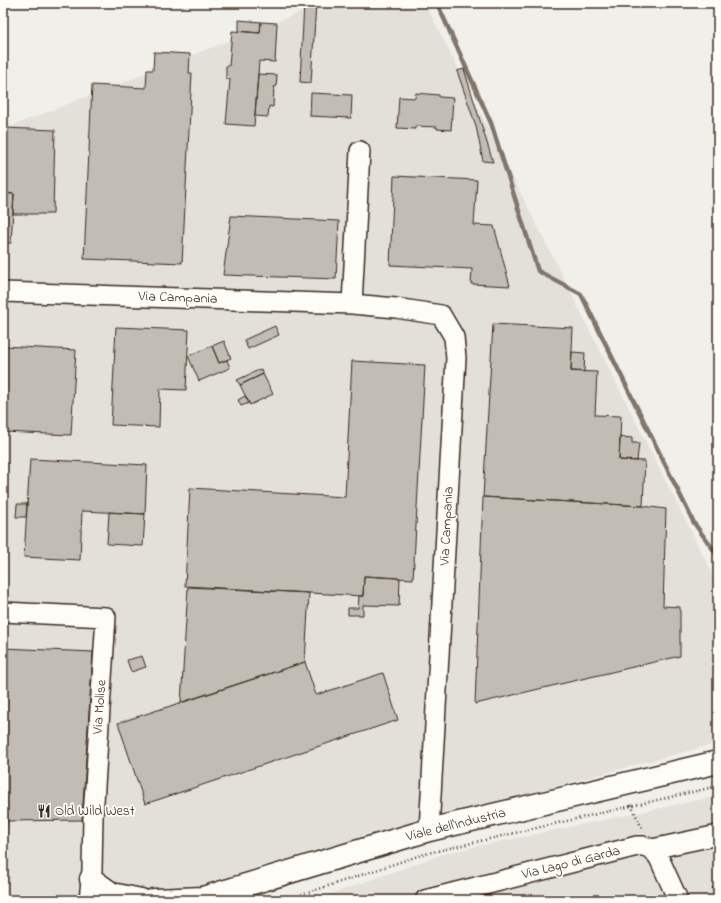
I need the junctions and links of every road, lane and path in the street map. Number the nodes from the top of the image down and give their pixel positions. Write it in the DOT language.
graph roads {
  1 [pos="360,151"];
  2 [pos="3,292"];
  3 [pos="352,304"];
  4 [pos="3,612"];
  5 [pos="718,762"];
  6 [pos="718,786"];
  7 [pos="429,830"];
  8 [pos="718,835"];
  9 [pos="652,849"];
  10 [pos="90,890"];
  11 [pos="200,899"];
  12 [pos="141,900"];
  13 [pos="154,900"];
  14 [pos="286,900"];
  15 [pos="424,900"];
  16 [pos="678,900"];
  1 -- 3 [label="street"];
  2 -- 3 [label="street, Via Campania"];
  3 -- 7 [label="street, Via Campania"];
  4 -- 10 [label="street, Via Molise"];
  5 -- 7 [label="main road, Viale dell'Industria"];
  6 -- 14 [label="path"];
  7 -- 11 [label="main road, Viale dell'Industria"];
  8 -- 9 [label="street, Via Lago di Garda"];
  9 -- 15 [label="street, Via Lago di Garda"];
  9 -- 16 [label="street"];
  10 -- 12 [label="main road"];
  11 -- 13 [label="main road, Viale dell'Industria"];
}
